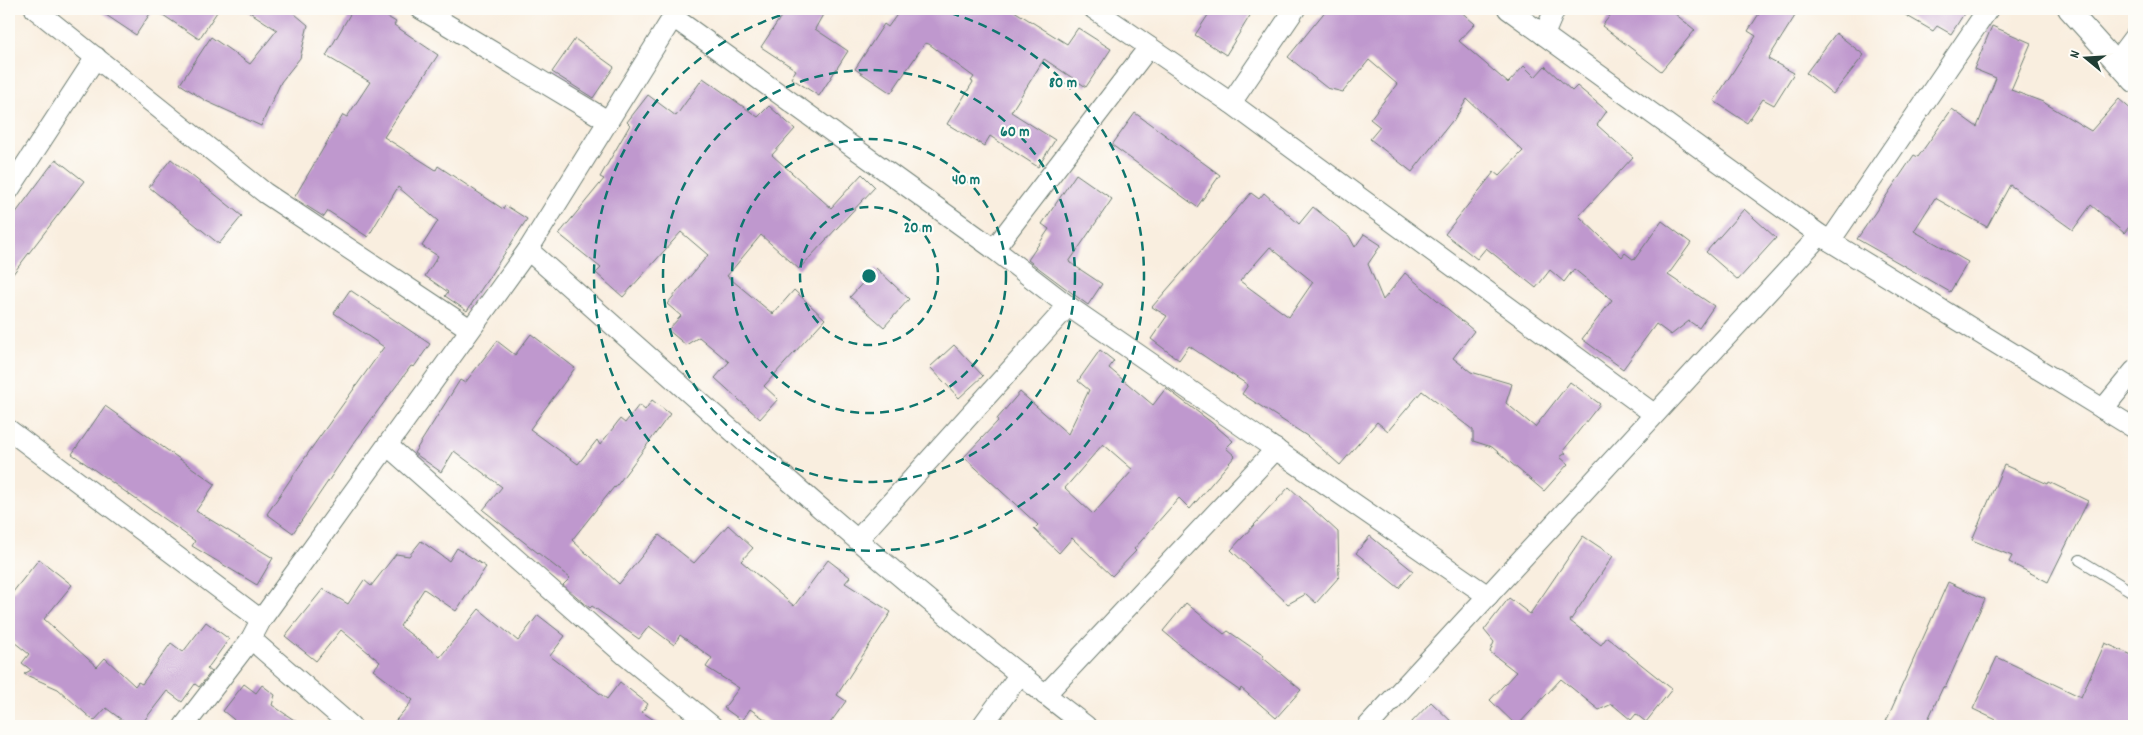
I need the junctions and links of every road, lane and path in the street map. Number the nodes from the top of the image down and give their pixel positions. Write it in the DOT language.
graph roads {
  1 [pos="35,9"];
  2 [pos="421,9"];
  3 [pos="1094,9"];
  4 [pos="1294,9"];
  5 [pos="1508,9"];
  6 [pos="1554,9"];
  7 [pos="1988,9"];
  8 [pos="2068,9"];
  9 [pos="676,13"];
  10 [pos="1544,35"];
  11 [pos="2134,37"];
  12 [pos="1149,47"];
  13 [pos="96,57"];
  14 [pos="2116,61"];
  15 [pos="2134,82"];
  16 [pos="1231,104"];
  17 [pos="608,121"];
  18 [pos="9,190"];
  19 [pos="1825,238"];
  20 [pos="994,249"];
  21 [pos="528,250"];
  22 [pos="1068,306"];
  23 [pos="470,329"];
  24 [pos="2134,372"];
  25 [pos="2104,409"];
  26 [pos="1654,414"];
  27 [pos="2134,428"];
  28 [pos="9,430"];
  29 [pos="388,446"];
  30 [pos="1276,449"];
  31 [pos="858,539"];
  32 [pos="2080,560"];
  33 [pos="2134,593"];
  34 [pos="1488,596"];
  35 [pos="261,620"];
  36 [pos="251,639"];
  37 [pos="1020,674"];
  38 [pos="1045,695"];
  39 [pos="184,726"];
  40 [pos="351,726"];
  41 [pos="712,726"];
  42 [pos="982,726"];
  43 [pos="1086,726"];
  44 [pos="1368,726"];
  1 -- 13 [label="street"];
  2 -- 17 [label="street"];
  3 -- 12 [label="street"];
  4 -- 16 [label="street"];
  5 -- 10 [label="street"];
  6 -- 10 [label="street"];
  7 -- 19 [label="street"];
  8 -- 14 [label="street"];
  9 -- 17 [label="street"];
  9 -- 20 [label="street"];
  10 -- 19 [label="street"];
  11 -- 14 [label="street"];
  12 -- 16 [label="street"];
  12 -- 20 [label="street"];
  13 -- 18 [label="street"];
  13 -- 23 [label="street"];
  14 -- 15 [label="street"];
  16 -- 26 [label="street"];
  17 -- 21 [label="street"];
  19 -- 25 [label="street"];
  19 -- 26 [label="street"];
  20 -- 22 [label="street"];
  21 -- 23 [label="street"];
  21 -- 31 [label="street"];
  22 -- 30 [label="street"];
  22 -- 31 [label="street"];
  23 -- 29 [label="street"];
  24 -- 25 [label="street"];
  25 -- 27 [label="street"];
  26 -- 34 [label="street"];
  28 -- 35 [label="street"];
  29 -- 35 [label="street"];
  29 -- 41 [label="street"];
  30 -- 34 [label="street"];
  30 -- 38 [label="street"];
  31 -- 37 [label="street"];
  32 -- 33 [label="lane"];
  34 -- 44 [label="street"];
  35 -- 36 [label="street"];
  36 -- 39 [label="street"];
  36 -- 40 [label="street"];
  37 -- 38 [label="street"];
  37 -- 42 [label="street"];
  38 -- 43 [label="street"];
}
